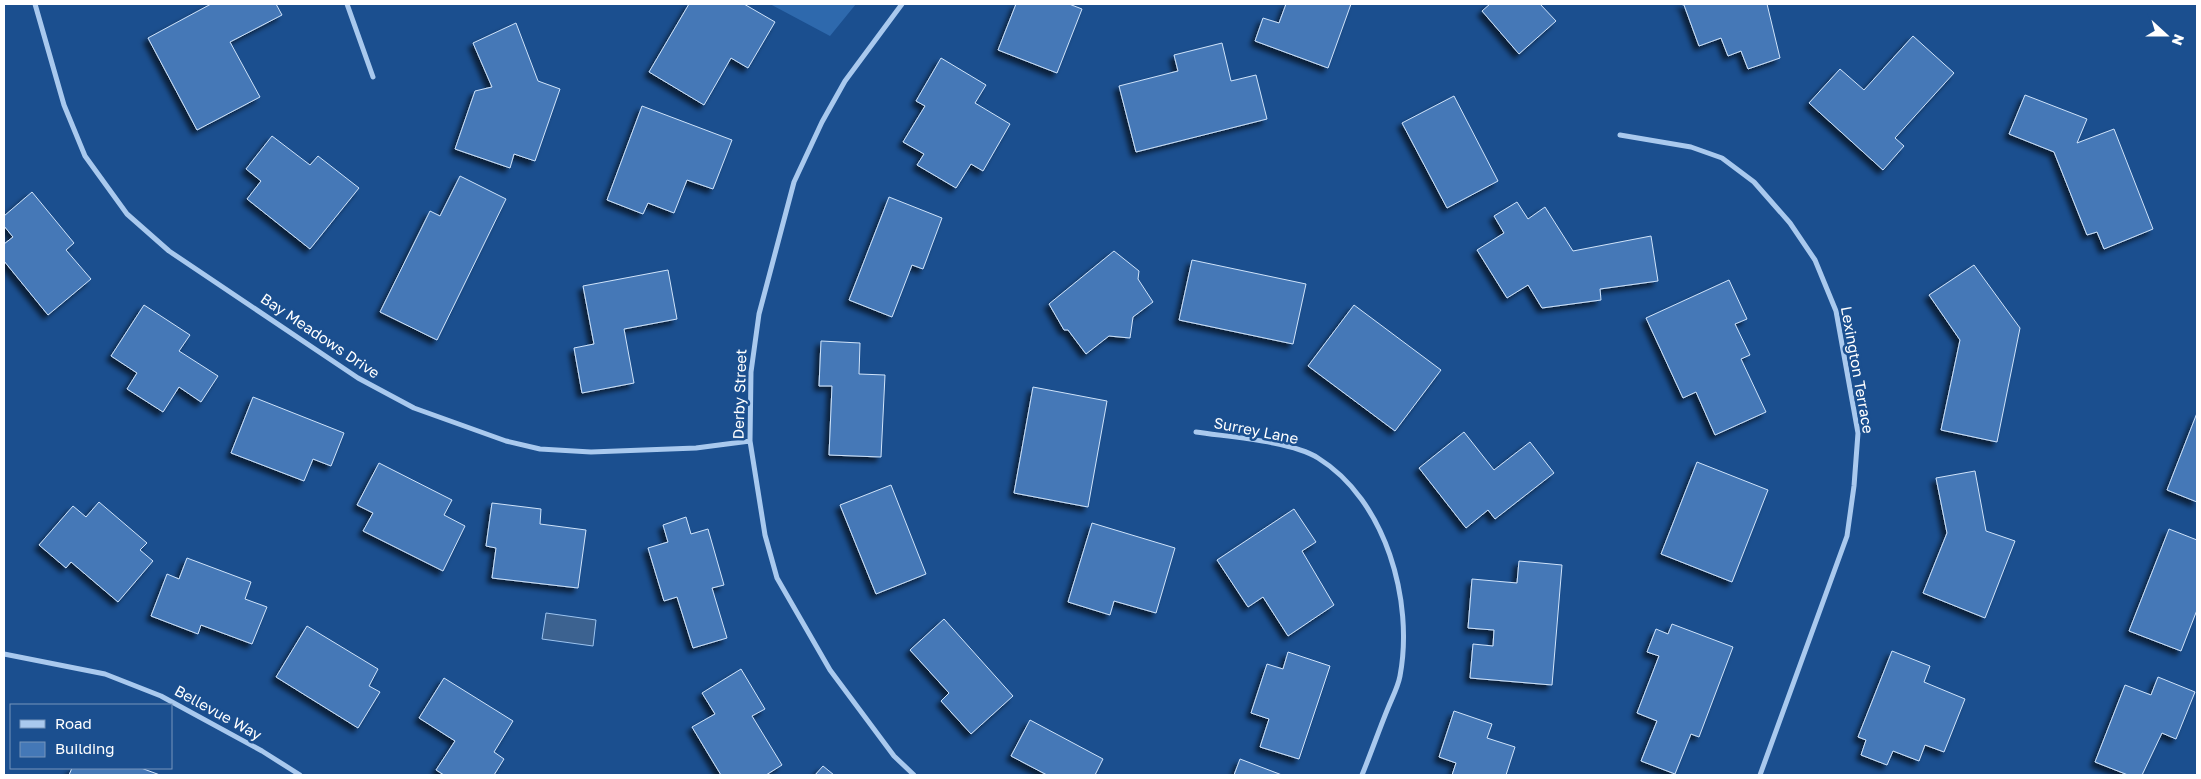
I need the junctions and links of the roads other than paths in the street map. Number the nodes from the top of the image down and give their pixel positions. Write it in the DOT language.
graph roads {
  1 [pos="35,4"];
  2 [pos="347,4"];
  3 [pos="902,4"];
  4 [pos="373,76"];
  5 [pos="1620,135"];
  6 [pos="1196,432"];
  7 [pos="750,441"];
  8 [pos="4,654"];
  9 [pos="300,775"];
  10 [pos="914,775"];
  11 [pos="1362,775"];
  12 [pos="1760,775"];
  1 -- 7 [label="street, Bay Meadows Drive"];
  2 -- 4 [label="street"];
  3 -- 7 [label="street, Derby Street"];
  5 -- 12 [label="street, Lexington Terrace"];
  6 -- 11 [label="street, Surrey Lane"];
  7 -- 10 [label="street, Derby Street"];
  8 -- 9 [label="street, Bellevue Way"];
}
